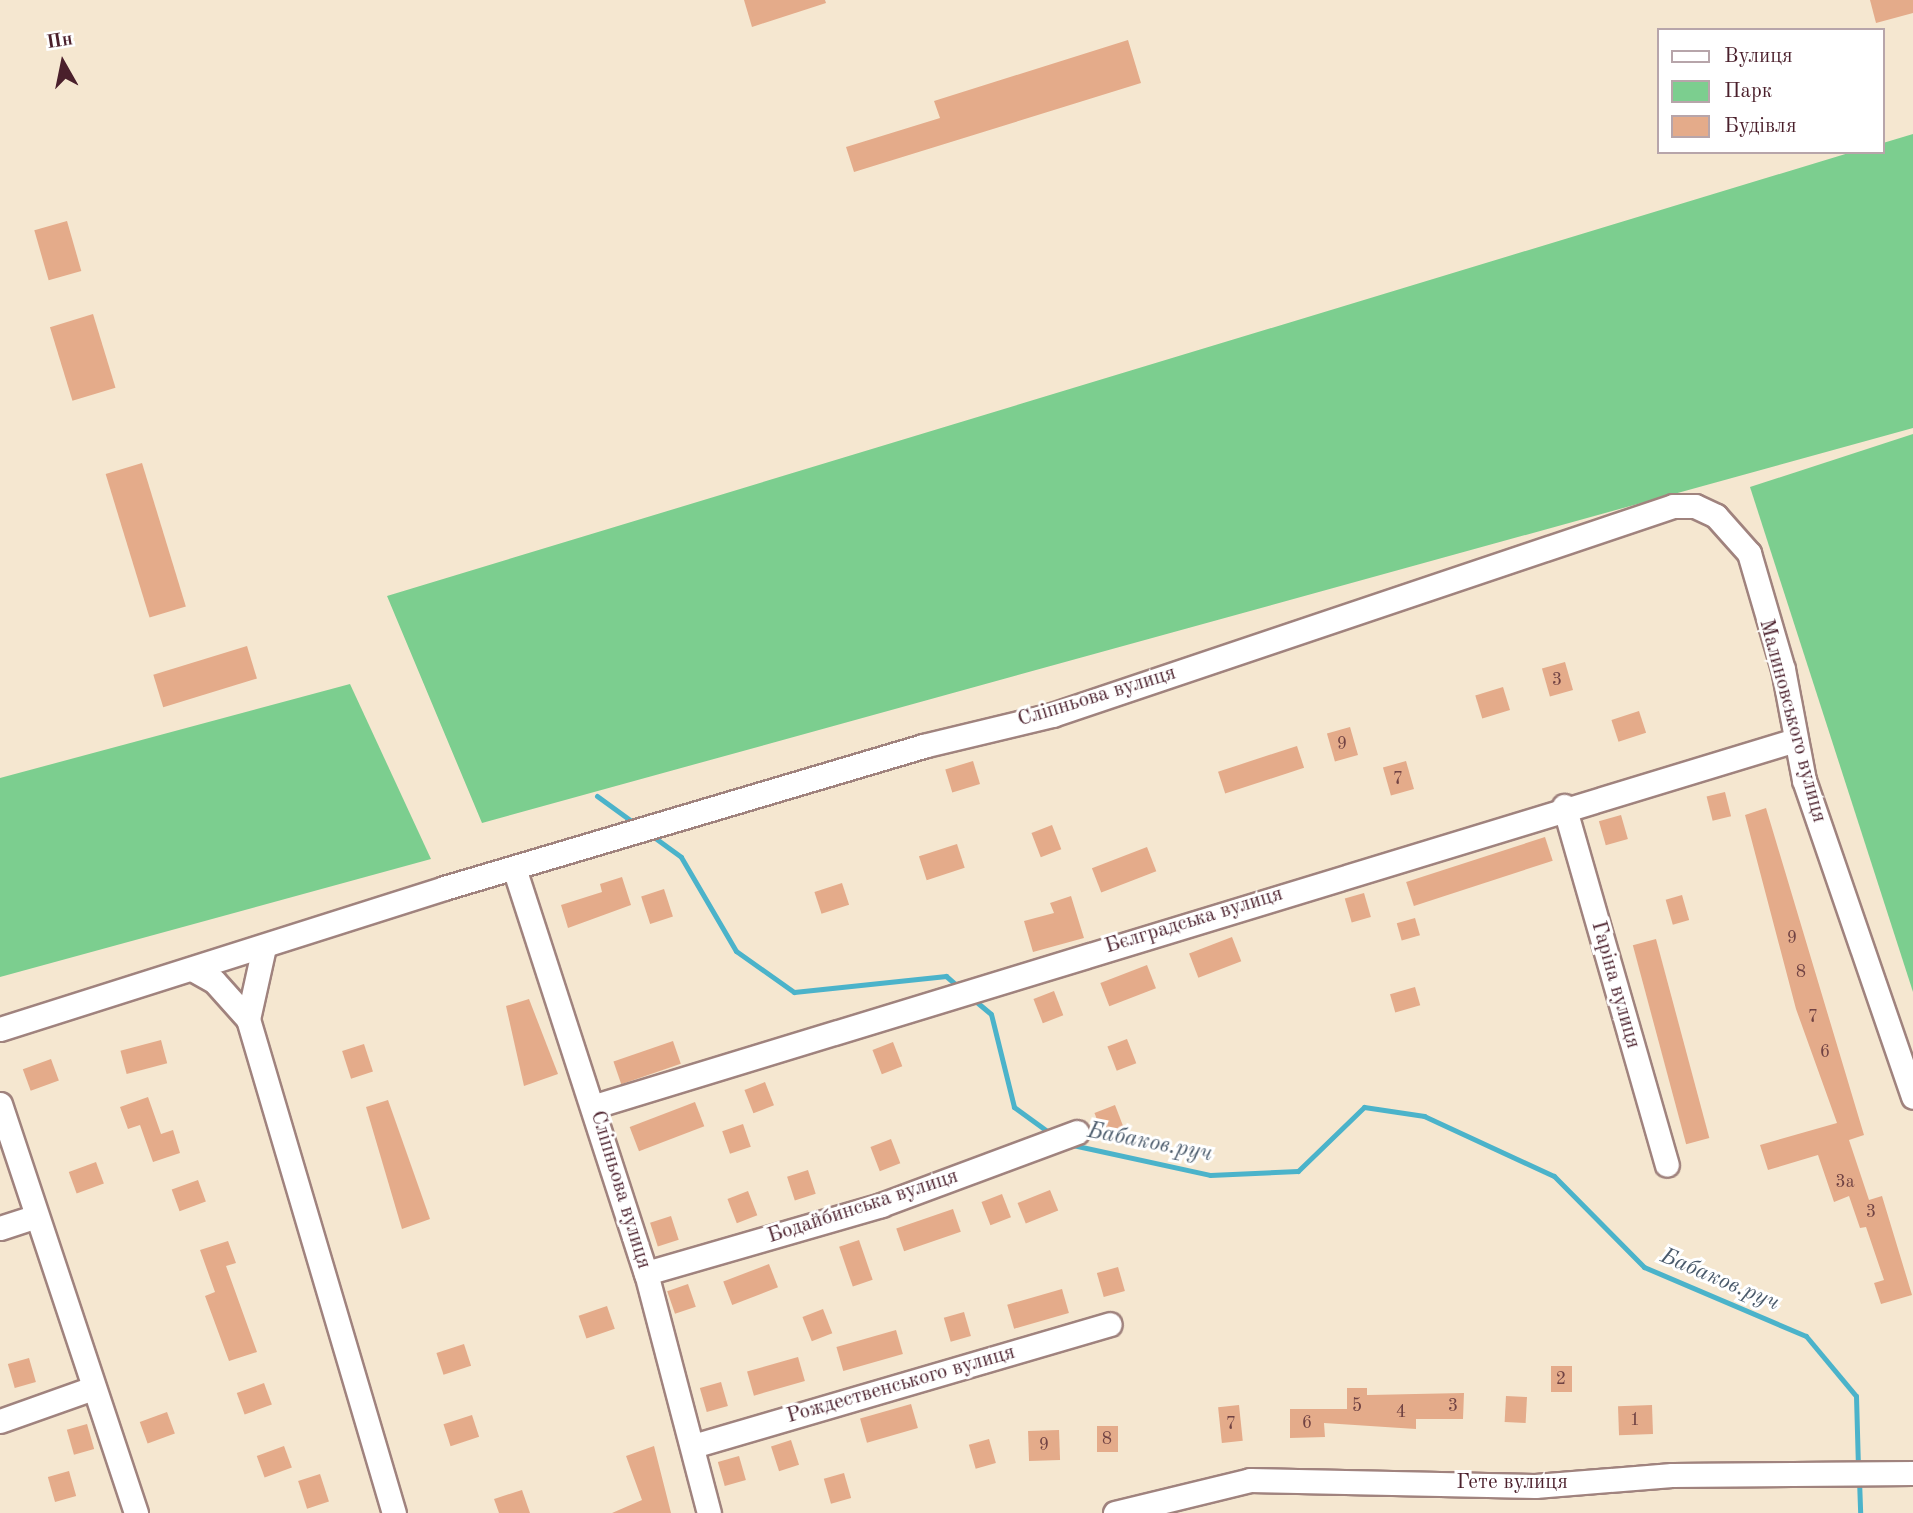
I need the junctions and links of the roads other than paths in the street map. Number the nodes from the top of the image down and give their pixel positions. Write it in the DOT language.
graph roads {
  1 [pos="1673,506"];
  2 [pos="1795,740"];
  3 [pos="1564,806"];
  4 [pos="515,871"];
  5 [pos="264,947"];
  6 [pos="192,969"];
  7 [pos="248,1020"];
  8 [pos="0,1029"];
  9 [pos="1913,1097"];
  10 [pos="0,1104"];
  11 [pos="595,1106"];
  12 [pos="1077,1132"];
  13 [pos="1667,1165"];
  14 [pos="34,1217"];
  15 [pos="0,1227"];
  16 [pos="646,1273"];
  17 [pos="1109,1324"];
  18 [pos="93,1388"];
  19 [pos="0,1421"];
  20 [pos="693,1446"];
  21 [pos="1913,1473"];
  22 [pos="136,1513"];
  23 [pos="394,1513"];
  24 [pos="709,1513"];
  25 [pos="1115,1513"];
  1 -- 2 [label="street, Малиновського вулиця"];
  1 -- 4 [label="street, Сліпньова вулиця"];
  2 -- 3 [label="street, Бєлградська вулиця"];
  2 -- 9 [label="street, Малиновського вулиця"];
  3 -- 11 [label="street, Бєлградська вулиця"];
  3 -- 13 [label="street, Гаріна вулиця"];
  4 -- 5 [label="street, Сліпньова вулиця"];
  4 -- 11 [label="street, Сліпньова вулиця"];
  5 -- 6 [label="street, Сліпньова вулиця"];
  5 -- 7 [label="street"];
  6 -- 7 [label="street"];
  6 -- 8 [label="street, Сліпньова вулиця"];
  7 -- 23 [label="street"];
  10 -- 14 [label="street"];
  11 -- 16 [label="street, Сліпньова вулиця"];
  12 -- 16 [label="street, Бодайбинська вулиця"];
  14 -- 15 [label="street"];
  14 -- 18 [label="street"];
  16 -- 20 [label="street, Сліпньова вулиця"];
  17 -- 20 [label="street, Рождественського вулиця"];
  18 -- 19 [label="street"];
  18 -- 22 [label="street"];
  20 -- 24 [label="street, Сліпньова вулиця"];
  21 -- 25 [label="street, Гете вулиця"];
}
